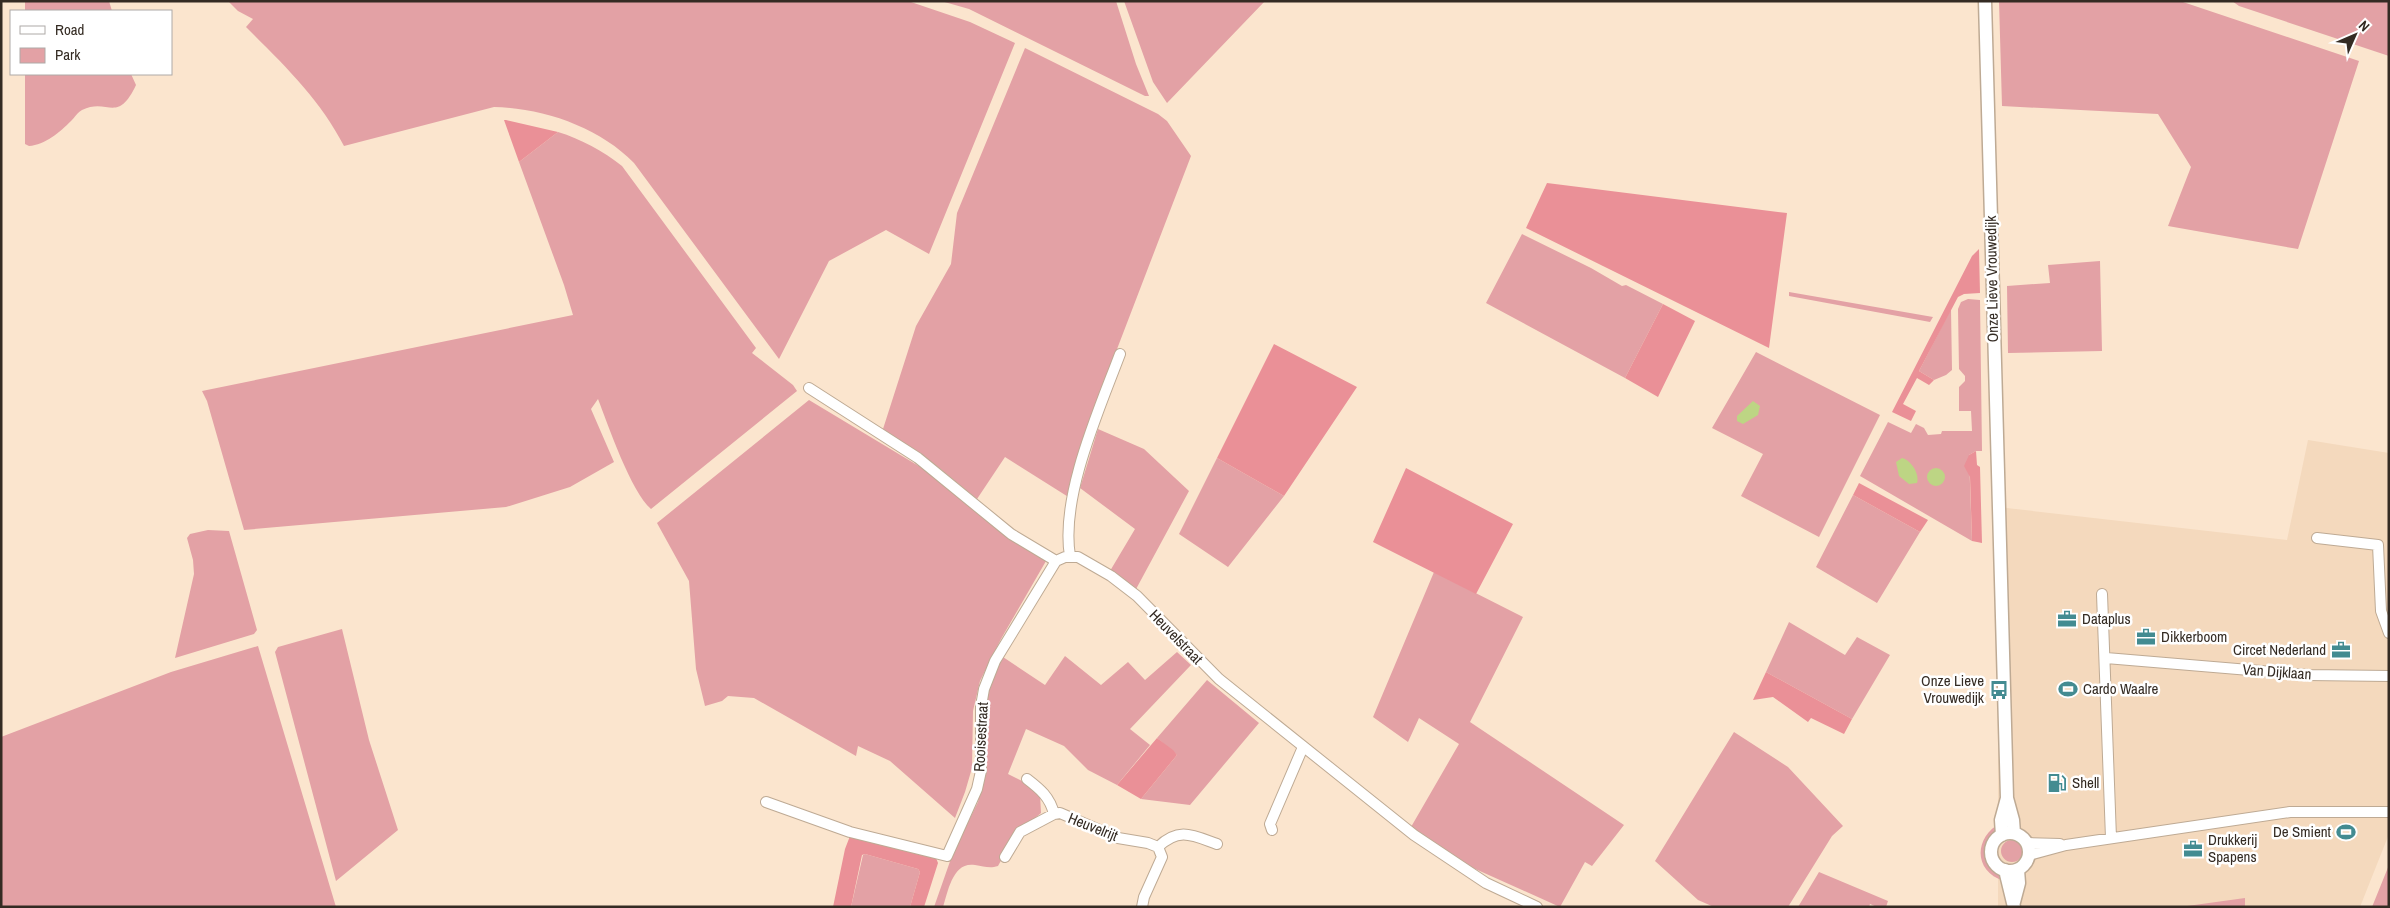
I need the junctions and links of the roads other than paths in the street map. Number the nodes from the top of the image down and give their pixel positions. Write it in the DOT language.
graph roads {
  1 [pos="1985,1"];
  2 [pos="1120,354"];
  3 [pos="809,388"];
  4 [pos="2317,538"];
  5 [pos="1070,556"];
  6 [pos="1056,561"];
  7 [pos="2102,594"];
  8 [pos="2389,633"];
  9 [pos="2106,658"];
  10 [pos="2389,676"];
  11 [pos="1303,747"];
  12 [pos="1027,779"];
  13 [pos="766,802"];
  14 [pos="2389,812"];
  15 [pos="1054,814"];
  16 [pos="1272,830"];
  17 [pos="2008,834"];
  18 [pos="2111,838"];
  19 [pos="1217,844"];
  20 [pos="1158,847"];
  21 [pos="2028,849"];
  22 [pos="1005,857"];
  23 [pos="2011,870"];
  24 [pos="2014,906"];
  25 [pos="1142,907"];
  26 [pos="1537,907"];
  1 -- 17 [label="main road, Onze Lieve Vrouwedijk"];
  2 -- 5 [label="street"];
  3 -- 6 [label="street"];
  4 -- 8 [label="street"];
  5 -- 6 [label="street"];
  5 -- 11 [label="street, Heuvelstraat"];
  6 -- 13 [label="street, Rooisestraat"];
  7 -- 9 [label="street"];
  9 -- 10 [label="street, Van Dijklaan"];
  9 -- 18 [label="street"];
  11 -- 16 [label="street"];
  11 -- 26 [label="street, Heuvelstraat"];
  12 -- 15 [label="street, Heuvelrijt"];
  14 -- 18 [label="street"];
  15 -- 20 [label="street, Heuvelrijt"];
  15 -- 22 [label="street, Heuvelrijt"];
  17 -- 21 [label="main road"];
  17 -- 23 [label="main road"];
  18 -- 21 [label="street"];
  19 -- 20 [label="street"];
  20 -- 25 [label="street"];
  21 -- 23 [label="main road"];
  23 -- 24 [label="main road"];
}
